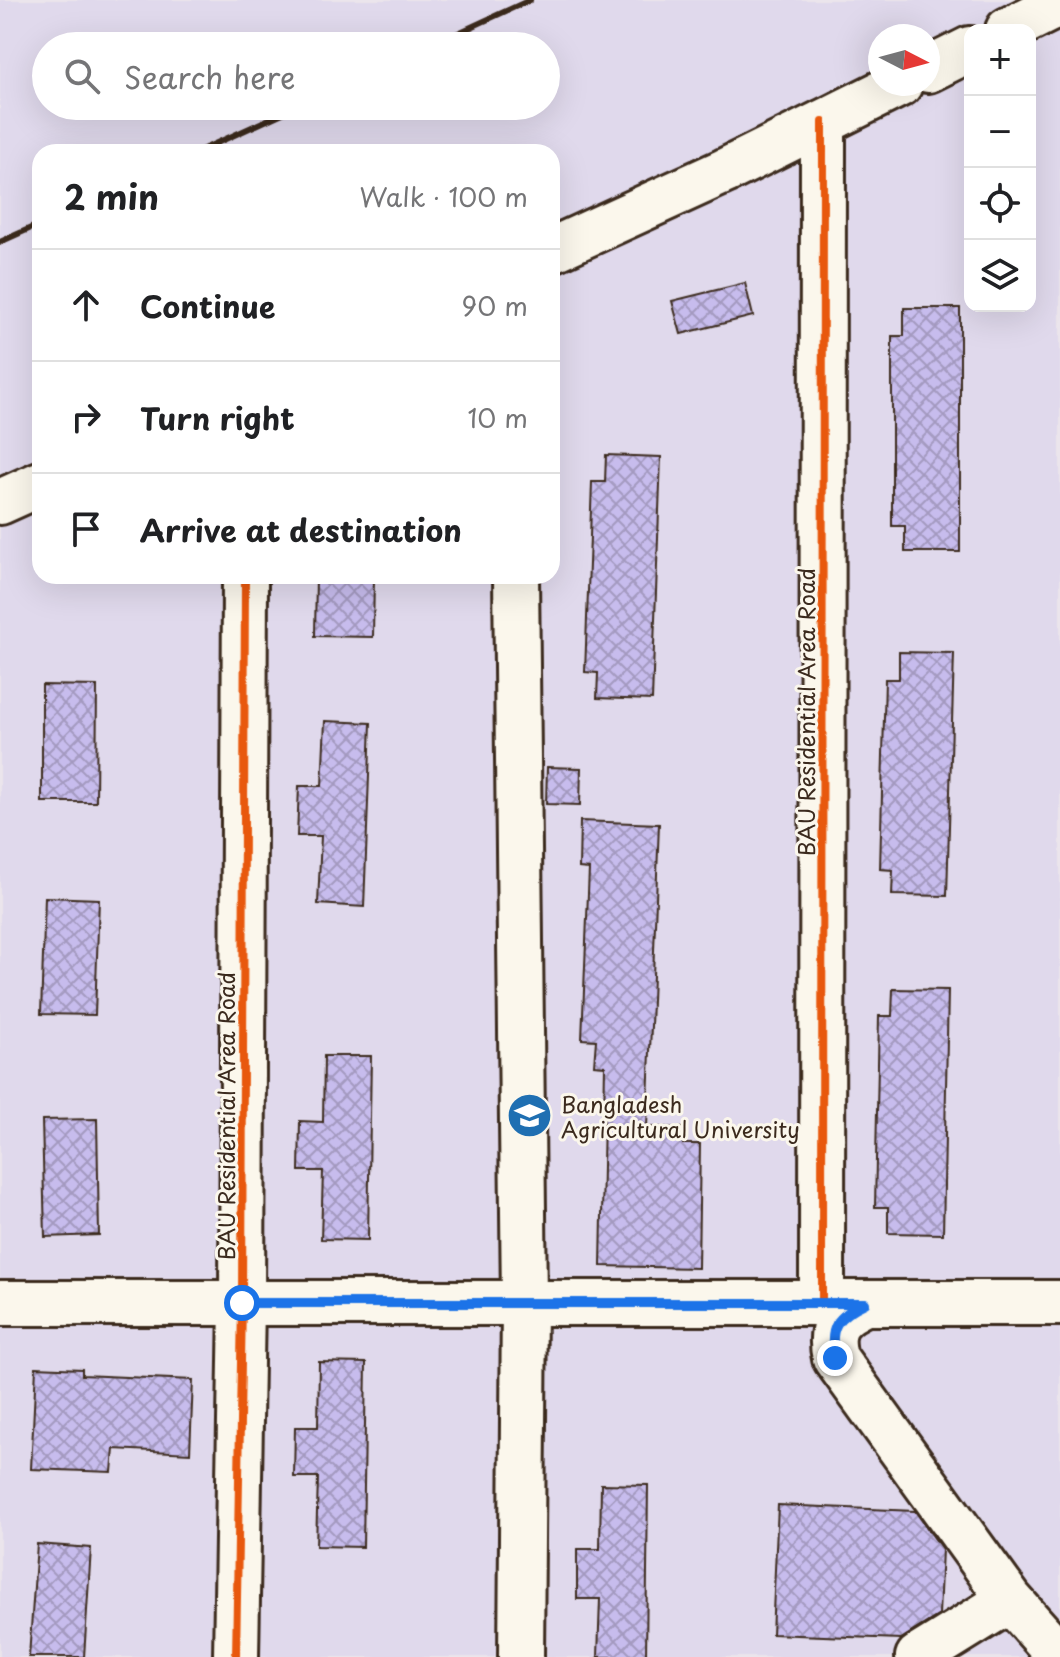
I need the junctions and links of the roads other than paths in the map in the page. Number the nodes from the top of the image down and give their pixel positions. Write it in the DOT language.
graph roads {
  1 [pos="1060,4"];
  2 [pos="1020,24"];
  3 [pos="964,52"];
  4 [pos="940,64"];
  5 [pos="876,96"];
  6 [pos="823,122"];
  7 [pos="560,246"];
  8 [pos="32,488"];
  9 [pos="0,502"];
  10 [pos="245,584"];
  11 [pos="516,584"];
  12 [pos="0,1303"];
  13 [pos="242,1303"];
  14 [pos="524,1303"];
  15 [pos="822,1303"];
  16 [pos="865,1303"];
  17 [pos="1060,1303"];
  18 [pos="1010,1600"];
  19 [pos="1060,1656"];
  20 [pos="236,1657"];
  21 [pos="521,1657"];
  22 [pos="918,1657"];
  1 -- 2 [label="street"];
  3 -- 4 [label="street"];
  5 -- 6 [label="street"];
  6 -- 7 [label="street"];
  6 -- 15 [label="street, BAU Residential Area Road"];
  8 -- 9 [label="street"];
  10 -- 13 [label="street, BAU Residential Area Road"];
  11 -- 14 [label="street"];
  12 -- 13 [label="street"];
  13 -- 14 [label="street"];
  13 -- 20 [label="street, BAU Residential Area Road"];
  14 -- 15 [label="street"];
  14 -- 21 [label="street"];
  15 -- 16 [label="street"];
  16 -- 17 [label="street"];
  16 -- 18 [label="street"];
  18 -- 19 [label="street"];
  18 -- 22 [label="street"];
}
